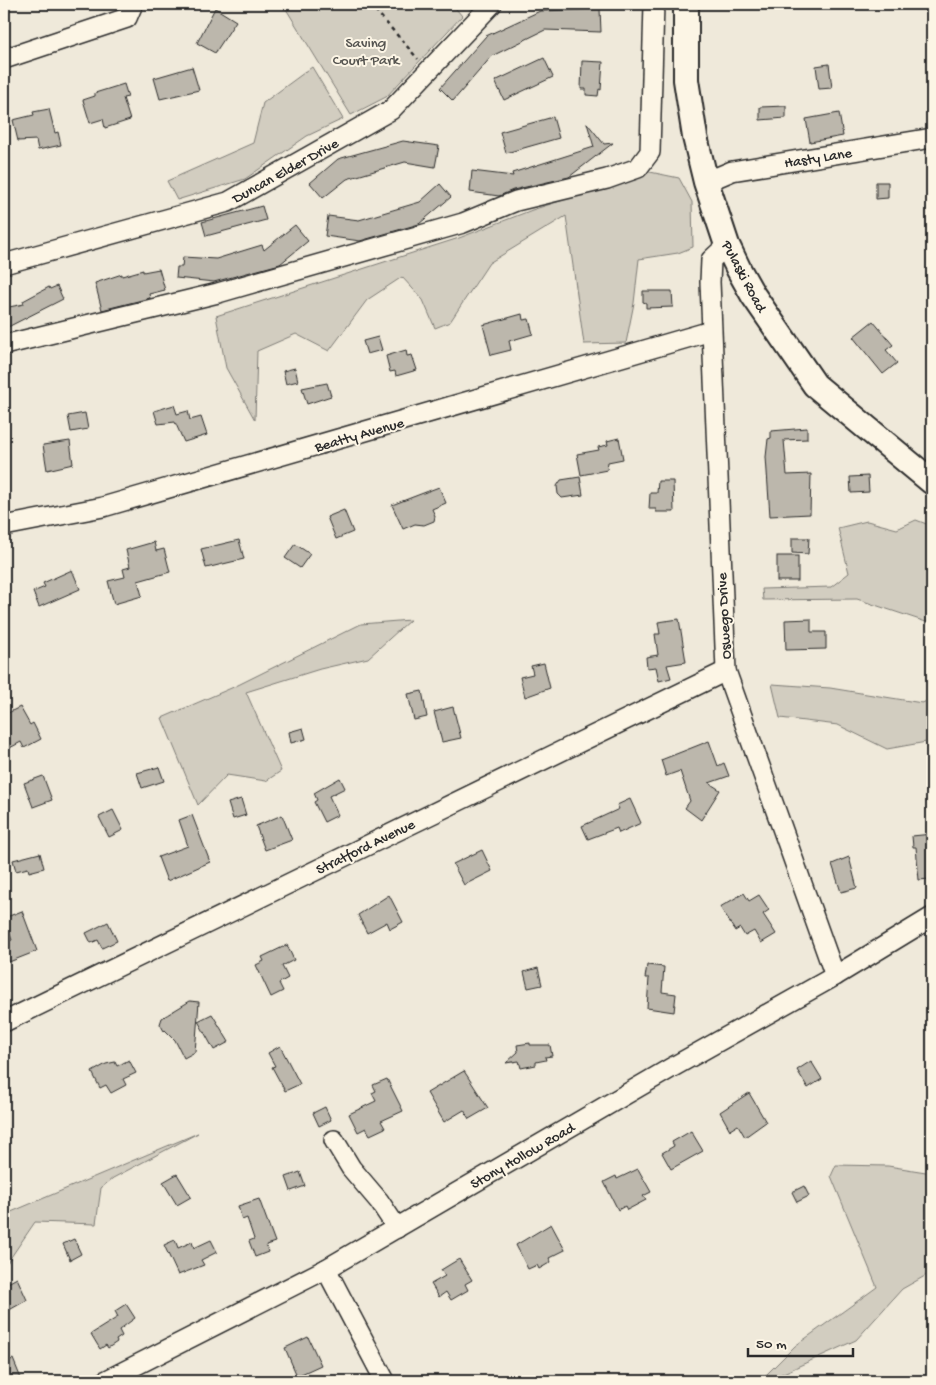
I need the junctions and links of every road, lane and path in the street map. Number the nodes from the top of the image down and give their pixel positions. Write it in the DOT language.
graph roads {
  1 [pos="133,4"];
  2 [pos="370,4"];
  3 [pos="492,4"];
  4 [pos="654,4"];
  5 [pos="686,4"];
  6 [pos="4,59"];
  7 [pos="428,71"];
  8 [pos="932,138"];
  9 [pos="706,182"];
  10 [pos="727,245"];
  11 [pos="4,264"];
  12 [pos="711,331"];
  13 [pos="4,345"];
  14 [pos="932,482"];
  15 [pos="4,526"];
  16 [pos="726,671"];
  17 [pos="932,917"];
  18 [pos="836,976"];
  19 [pos="4,1022"];
  20 [pos="334,1140"];
  21 [pos="397,1228"];
  22 [pos="326,1269"];
  23 [pos="106,1381"];
  24 [pos="385,1381"];
  1 -- 6 [label="street"];
  2 -- 7 [label="path"];
  3 -- 7 [label="street, Duncan Elder Drive"];
  4 -- 13 [label="street"];
  5 -- 9 [label="main road, Pulaski Road"];
  7 -- 11 [label="street, Duncan Elder Drive"];
  8 -- 9 [label="street, Hasty Lane"];
  9 -- 10 [label="main road, Pulaski Road"];
  10 -- 12 [label="street, Oswego Drive"];
  10 -- 14 [label="main road, Pulaski Road"];
  12 -- 15 [label="street, Beatty Avenue"];
  12 -- 16 [label="street, Oswego Drive"];
  16 -- 18 [label="street, Oswego Drive"];
  16 -- 19 [label="street, Stratford Avenue"];
  17 -- 18 [label="street, Stony Hollow Road"];
  18 -- 21 [label="street, Stony Hollow Road"];
  20 -- 21 [label="street"];
  21 -- 22 [label="street, Stony Hollow Road"];
  22 -- 23 [label="street, Stony Hollow Road"];
  22 -- 24 [label="street"];
}
